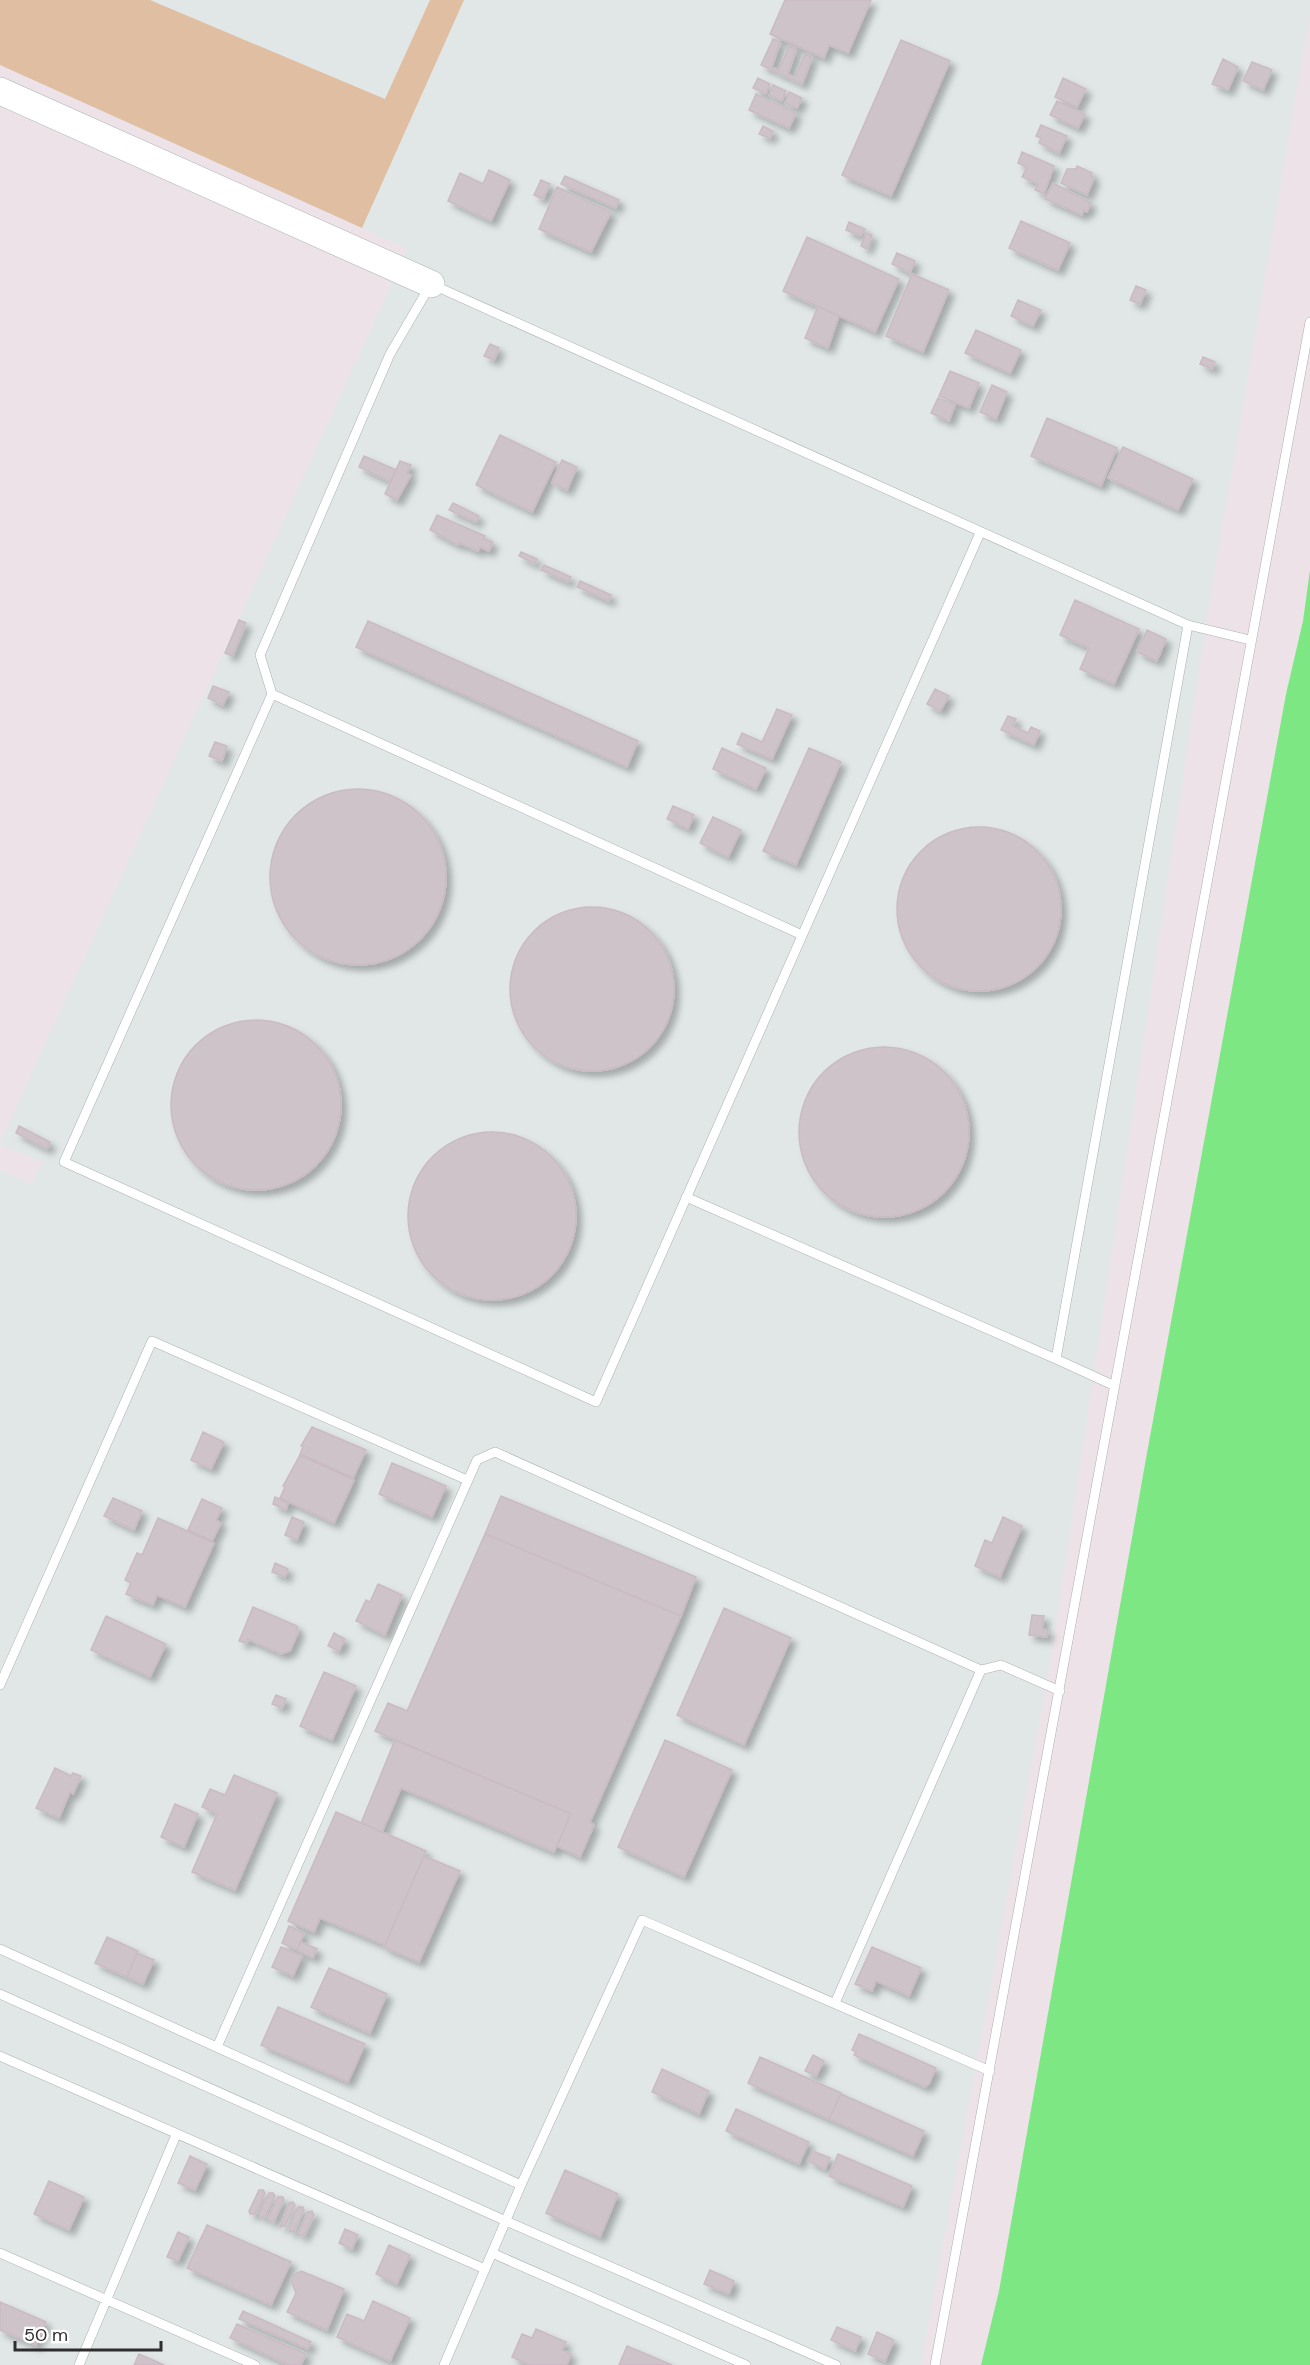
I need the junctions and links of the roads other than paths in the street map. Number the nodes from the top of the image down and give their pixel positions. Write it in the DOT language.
graph roads {
  1 [pos="0,91"];
  2 [pos="431,284"];
  3 [pos="1310,322"];
  4 [pos="980,532"];
  5 [pos="1188,625"];
  6 [pos="1250,640"];
  7 [pos="272,694"];
  8 [pos="802,934"];
  9 [pos="686,1197"];
  10 [pos="1056,1359"];
  11 [pos="1115,1386"];
  12 [pos="467,1480"];
  13 [pos="981,1670"];
  14 [pos="0,1685"];
  15 [pos="1060,1691"];
  16 [pos="0,1949"];
  17 [pos="0,1994"];
  18 [pos="835,2003"];
  19 [pos="217,2048"];
  20 [pos="0,2056"];
  21 [pos="990,2072"];
  22 [pos="176,2135"];
  23 [pos="521,2185"];
  24 [pos="506,2221"];
  25 [pos="0,2253"];
  26 [pos="492,2253"];
  27 [pos="485,2269"];
  28 [pos="106,2300"];
  29 [pos="79,2365"];
  30 [pos="255,2365"];
  31 [pos="444,2365"];
  32 [pos="746,2365"];
  33 [pos="836,2365"];
  34 [pos="935,2365"];
  1 -- 2 [label="street"];
  2 -- 4 [label="lane"];
  2 -- 7 [label="lane"];
  3 -- 6 [label="lane"];
  4 -- 5 [label="lane"];
  4 -- 8 [label="lane"];
  5 -- 6 [label="lane"];
  5 -- 10 [label="lane"];
  6 -- 11 [label="lane"];
  7 -- 8 [label="lane"];
  7 -- 9 [label="lane"];
  8 -- 9 [label="lane"];
  9 -- 10 [label="lane"];
  10 -- 11 [label="lane"];
  11 -- 15 [label="lane"];
  12 -- 13 [label="lane"];
  12 -- 14 [label="lane"];
  12 -- 19 [label="lane"];
  13 -- 15 [label="lane"];
  13 -- 18 [label="lane"];
  15 -- 21 [label="lane"];
  16 -- 19 [label="lane"];
  17 -- 24 [label="lane"];
  18 -- 21 [label="lane"];
  18 -- 23 [label="lane"];
  19 -- 23 [label="lane"];
  20 -- 22 [label="lane"];
  21 -- 34 [label="lane"];
  22 -- 27 [label="lane"];
  22 -- 28 [label="lane"];
  23 -- 24 [label="lane"];
  24 -- 26 [label="lane"];
  24 -- 33 [label="lane"];
  25 -- 28 [label="lane"];
  26 -- 27 [label="lane"];
  26 -- 32 [label="lane"];
  27 -- 31 [label="lane"];
  28 -- 29 [label="lane"];
  28 -- 30 [label="lane"];
}
